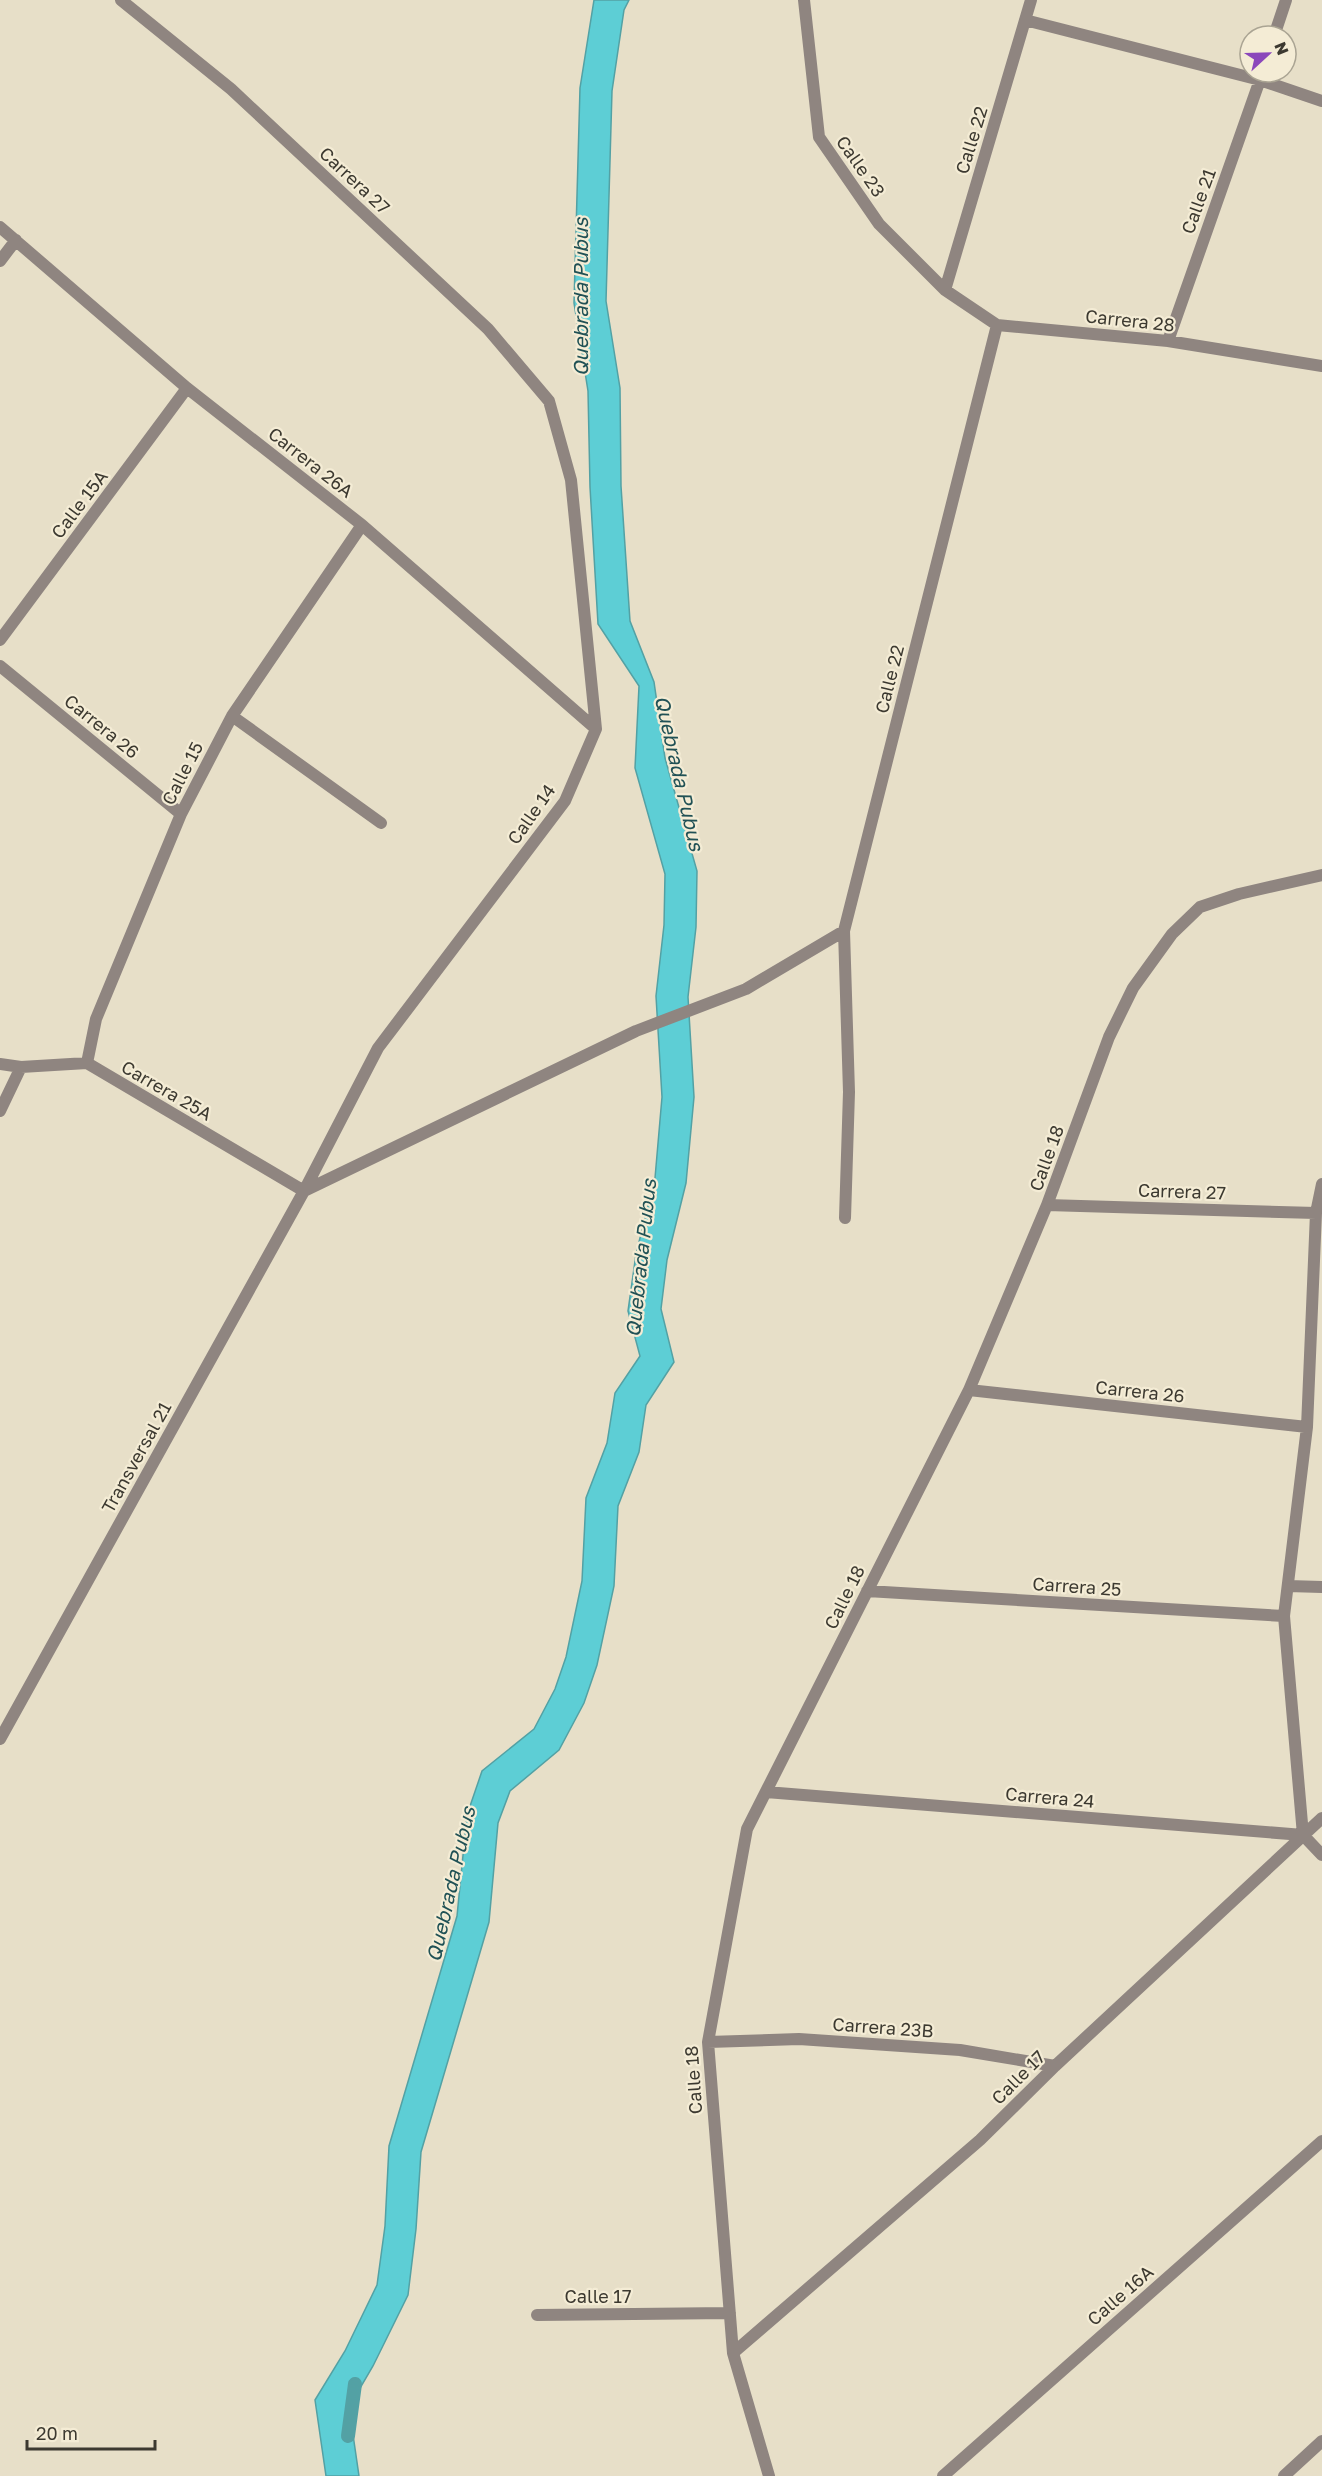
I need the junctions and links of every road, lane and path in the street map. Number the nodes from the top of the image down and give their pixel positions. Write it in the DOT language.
graph roads {
  1 [pos="121,0"];
  2 [pos="804,0"];
  3 [pos="1031,0"];
  4 [pos="1286,0"];
  5 [pos="1025,20"];
  6 [pos="1278,24"];
  7 [pos="1238,70"];
  8 [pos="1259,84"];
  9 [pos="1281,84"];
  10 [pos="1322,101"];
  11 [pos="0,227"];
  12 [pos="16,240"];
  13 [pos="0,261"];
  14 [pos="945,290"];
  15 [pos="997,325"];
  16 [pos="1168,341"];
  17 [pos="1322,366"];
  18 [pos="188,388"];
  19 [pos="549,400"];
  20 [pos="362,525"];
  21 [pos="0,640"];
  22 [pos="0,666"];
  23 [pos="232,716"];
  24 [pos="597,729"];
  25 [pos="182,814"];
  26 [pos="381,823"];
  27 [pos="1322,875"];
  28 [pos="844,931"];
  29 [pos="87,1063"];
  30 [pos="0,1064"];
  31 [pos="21,1067"];
  32 [pos="0,1112"];
  33 [pos="1322,1184"];
  34 [pos="304,1191"];
  35 [pos="1047,1205"];
  36 [pos="1316,1213"];
  37 [pos="845,1218"];
  38 [pos="1316,1372"];
  39 [pos="969,1390"];
  40 [pos="1307,1427"];
  41 [pos="1288,1586"];
  42 [pos="1322,1587"];
  43 [pos="867,1591"];
  44 [pos="1284,1616"];
  45 [pos="0,1739"];
  46 [pos="766,1792"];
  47 [pos="1322,1818"];
  48 [pos="1303,1835"];
  49 [pos="1322,1855"];
  50 [pos="708,2042"];
  51 [pos="1055,2066"];
  52 [pos="1322,2141"];
  53 [pos="730,2313"];
  54 [pos="537,2315"];
  55 [pos="733,2353"];
  56 [pos="1322,2441"];
  57 [pos="770,2476"];
  58 [pos="943,2476"];
  59 [pos="1284,2476"];
  1 -- 19 [label="street, Carrera 27"];
  2 -- 14 [label="street, Calle 23"];
  3 -- 5 [label="street, Calle 22"];
  4 -- 6 [label="street"];
  5 -- 7 [label="street"];
  5 -- 14 [label="street, Calle 22"];
  8 -- 16 [label="street, Calle 21"];
  9 -- 10 [label="street"];
  11 -- 12 [label="street, Carrera 26A"];
  12 -- 13 [label="street"];
  12 -- 18 [label="street, Carrera 26A"];
  14 -- 15 [label="street, Carrera 28"];
  15 -- 16 [label="street, Carrera 28"];
  15 -- 28 [label="street, Calle 22"];
  16 -- 17 [label="street, Carrera 28"];
  18 -- 20 [label="street, Carrera 26A"];
  18 -- 21 [label="street, Calle 15A"];
  19 -- 24 [label="street, Calle 14"];
  20 -- 23 [label="street, Calle 15"];
  20 -- 24 [label="street, Carrera 26A"];
  22 -- 25 [label="street, Carrera 26"];
  23 -- 25 [label="street, Calle 15"];
  23 -- 26 [label="street"];
  24 -- 34 [label="street, Calle 14"];
  25 -- 29 [label="street, Calle 15"];
  27 -- 35 [label="street, Calle 18"];
  28 -- 34 [label="street"];
  28 -- 37 [label="street, Calle 22"];
  29 -- 31 [label="street"];
  29 -- 34 [label="street, Carrera 25A"];
  30 -- 31 [label="street"];
  31 -- 32 [label="street"];
  33 -- 36 [label="street"];
  34 -- 45 [label="street, Transversal 21"];
  35 -- 36 [label="street, Carrera 27"];
  35 -- 39 [label="street, Calle 18"];
  36 -- 38 [label="street"];
  38 -- 40 [label="street"];
  39 -- 40 [label="street, Carrera 26"];
  39 -- 43 [label="street, Calle 18"];
  40 -- 41 [label="street"];
  41 -- 42 [label="street"];
  41 -- 44 [label="street"];
  43 -- 44 [label="street, Carrera 25"];
  43 -- 46 [label="street, Calle 18"];
  44 -- 48 [label="street"];
  46 -- 48 [label="street, Carrera 24"];
  46 -- 50 [label="street, Calle 18"];
  47 -- 48 [label="street, Calle 17"];
  48 -- 49 [label="street"];
  48 -- 51 [label="street, Calle 17"];
  50 -- 51 [label="street, Carrera 23B"];
  50 -- 53 [label="street, Calle 18"];
  51 -- 55 [label="street, Calle 17"];
  52 -- 58 [label="street, Calle 16A"];
  53 -- 54 [label="street, Calle 17"];
  53 -- 55 [label="street, Calle 18"];
  55 -- 57 [label="street, Calle 18"];
  56 -- 59 [label="street"];
}
